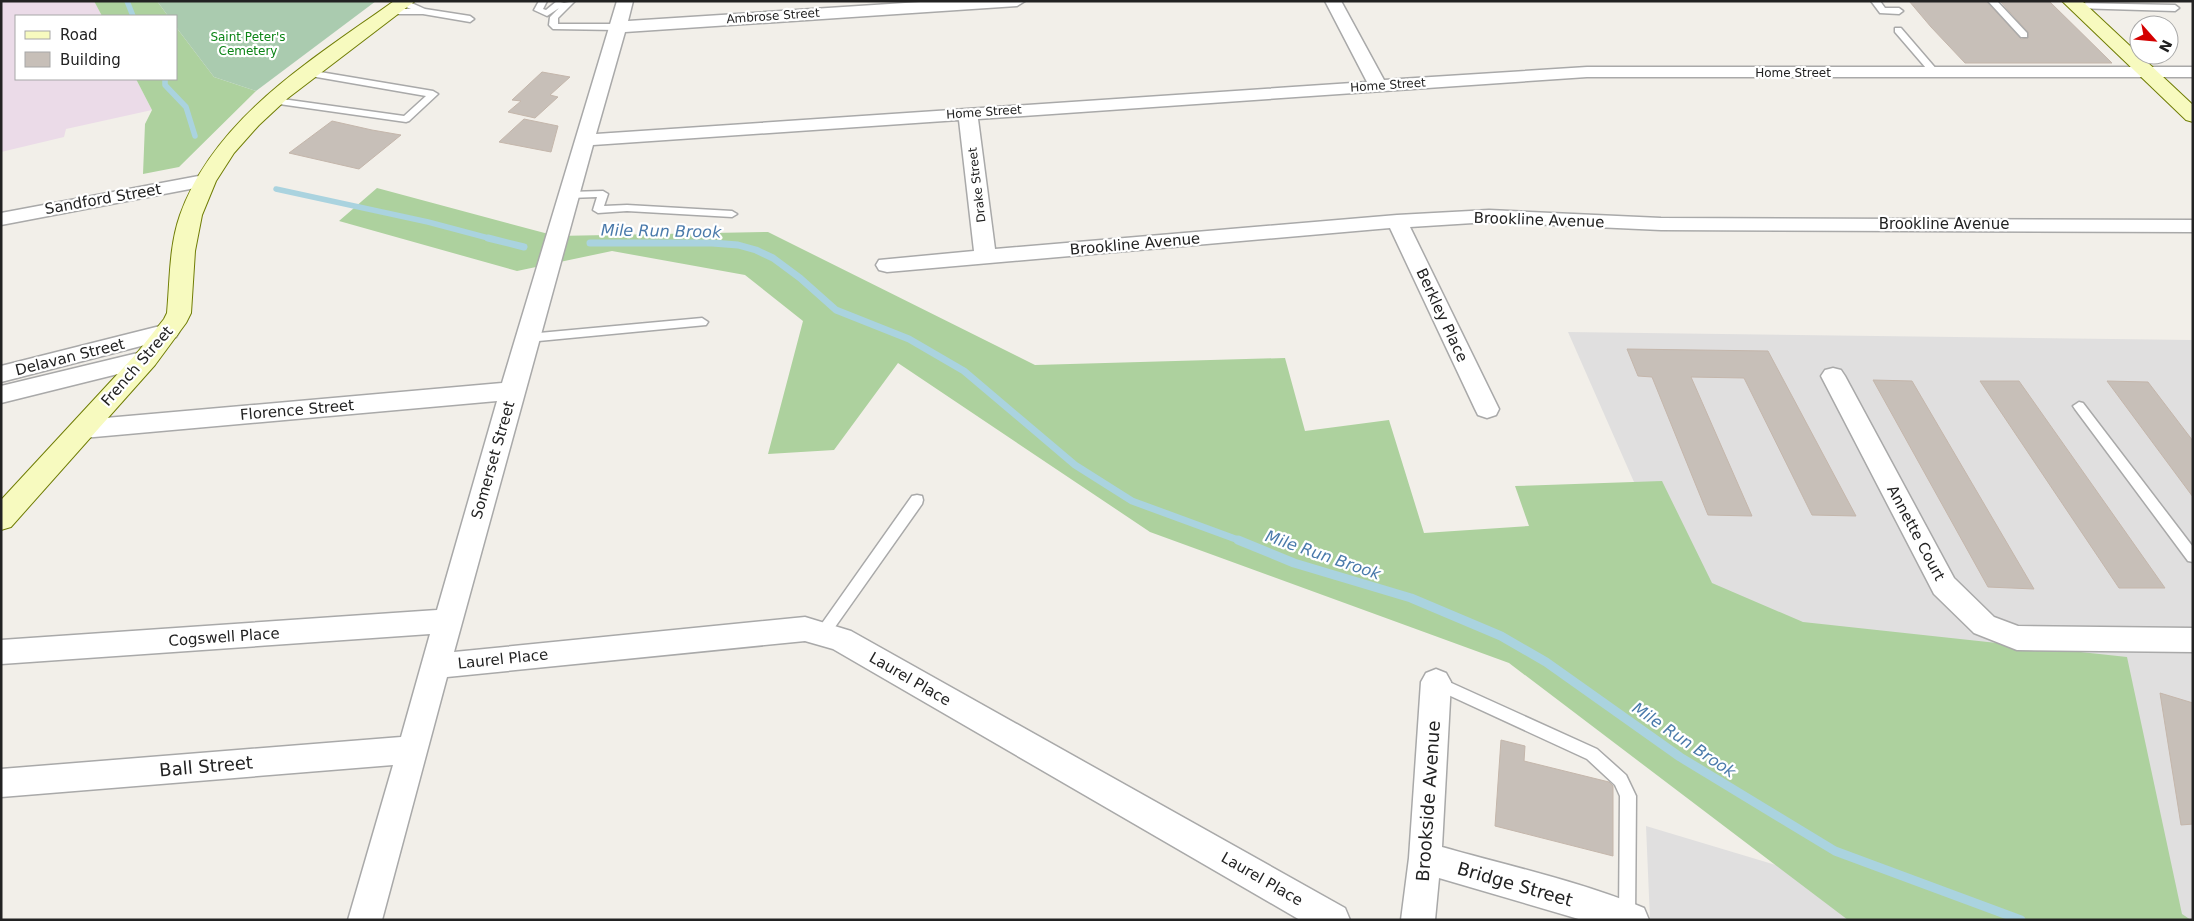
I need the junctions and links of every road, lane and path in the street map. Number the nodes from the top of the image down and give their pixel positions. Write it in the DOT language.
graph roads {
  1 [pos="542,1"];
  2 [pos="552,1"];
  3 [pos="561,1"];
  4 [pos="570,1"];
  5 [pos="625,1"];
  6 [pos="1017,1"];
  7 [pos="1333,1"];
  8 [pos="1875,1"];
  9 [pos="1992,1"];
  10 [pos="2074,4"];
  11 [pos="536,6"];
  12 [pos="406,7"];
  13 [pos="2176,8"];
  14 [pos="1899,11"];
  15 [pos="551,15"];
  16 [pos="470,19"];
  17 [pos="618,27"];
  18 [pos="1898,30"];
  19 [pos="2024,35"];
  20 [pos="2146,72"];
  21 [pos="2193,72"];
  22 [pos="308,73"];
  23 [pos="1935,73"];
  24 [pos="1378,86"];
  25 [pos="275,101"];
  26 [pos="968,112"];
  27 [pos="2193,116"];
  28 [pos="585,140"];
  29 [pos="204,180"];
  30 [pos="569,195"];
  31 [pos="732,214"];
  32 [pos="1,219"];
  33 [pos="1397,221"];
  34 [pos="2193,226"];
  35 [pos="985,257"];
  36 [pos="887,265"];
  37 [pos="702,322"];
  38 [pos="168,332"];
  39 [pos="528,338"];
  40 [pos="146,358"];
  41 [pos="1,374"];
  42 [pos="1832,376"];
  43 [pos="512,391"];
  44 [pos="1,395"];
  45 [pos="2079,406"];
  46 [pos="1487,409"];
  47 [pos="83,429"];
  48 [pos="917,500"];
  49 [pos="1,519"];
  50 [pos="2193,558"];
  51 [pos="448,621"];
  52 [pos="823,633"];
  53 [pos="2193,640"];
  54 [pos="1,652"];
  55 [pos="436,666"];
  56 [pos="1436,682"];
  57 [pos="411,750"];
  58 [pos="1,783"];
  59 [pos="1425,858"];
  60 [pos="1630,919"];
  61 [pos="365,920"];
  62 [pos="1333,920"];
  63 [pos="1418,920"];
  1 -- 11 [label="lane"];
  2 -- 15 [label="lane"];
  3 -- 15 [label="lane"];
  4 -- 15 [label="lane"];
  5 -- 17 [label="street, Somerset Street"];
  6 -- 17 [label="street, Ambrose Street"];
  7 -- 24 [label="street"];
  8 -- 14 [label="lane"];
  9 -- 19 [label="lane"];
  10 -- 13 [label="lane"];
  10 -- 20 [label="main road"];
  11 -- 15 [label="lane"];
  12 -- 16 [label="lane"];
  12 -- 22 [label="main road, French Street"];
  15 -- 17 [label="lane"];
  17 -- 28 [label="street, Somerset Street"];
  18 -- 23 [label="lane"];
  20 -- 21 [label="street, Home Street"];
  20 -- 23 [label="street, Home Street"];
  20 -- 27 [label="main road"];
  22 -- 25 [label="main road, French Street"];
  22 -- 25 [label="lane"];
  23 -- 24 [label="street, Home Street"];
  24 -- 26 [label="street, Home Street"];
  25 -- 29 [label="main road, French Street"];
  26 -- 28 [label="street, Home Street"];
  26 -- 35 [label="street, Drake Street"];
  28 -- 30 [label="street, Somerset Street"];
  29 -- 32 [label="street, Sandford Street"];
  29 -- 38 [label="main road, French Street"];
  30 -- 31 [label="lane"];
  30 -- 39 [label="street, Somerset Street"];
  33 -- 34 [label="street, Brookline Avenue"];
  33 -- 35 [label="street, Brookline Avenue"];
  33 -- 46 [label="street, Berkley Place"];
  35 -- 36 [label="street, Brookline Avenue"];
  37 -- 39 [label="lane"];
  38 -- 40 [label="main road, French Street"];
  38 -- 41 [label="street, Delavan Street"];
  39 -- 43 [label="street, Somerset Street"];
  40 -- 44 [label="street, Delavan Street"];
  40 -- 47 [label="main road, French Street"];
  42 -- 53 [label="street, Annette Court"];
  43 -- 47 [label="street, Florence Street"];
  43 -- 51 [label="street, Somerset Street"];
  45 -- 50 [label="lane"];
  47 -- 49 [label="main road, French Street"];
  48 -- 52 [label="lane"];
  51 -- 54 [label="street, Cogswell Place"];
  51 -- 55 [label="street, Somerset Street"];
  52 -- 55 [label="street, Laurel Place"];
  52 -- 62 [label="street, Laurel Place"];
  55 -- 57 [label="street, Somerset Street"];
  56 -- 59 [label="street, Brookside Avenue"];
  56 -- 60 [label="lane"];
  57 -- 58 [label="street, Ball Street"];
  57 -- 61 [label="street, Somerset Street"];
  59 -- 60 [label="street, Bridge Street"];
  59 -- 63 [label="street, Brookside Avenue"];
}
